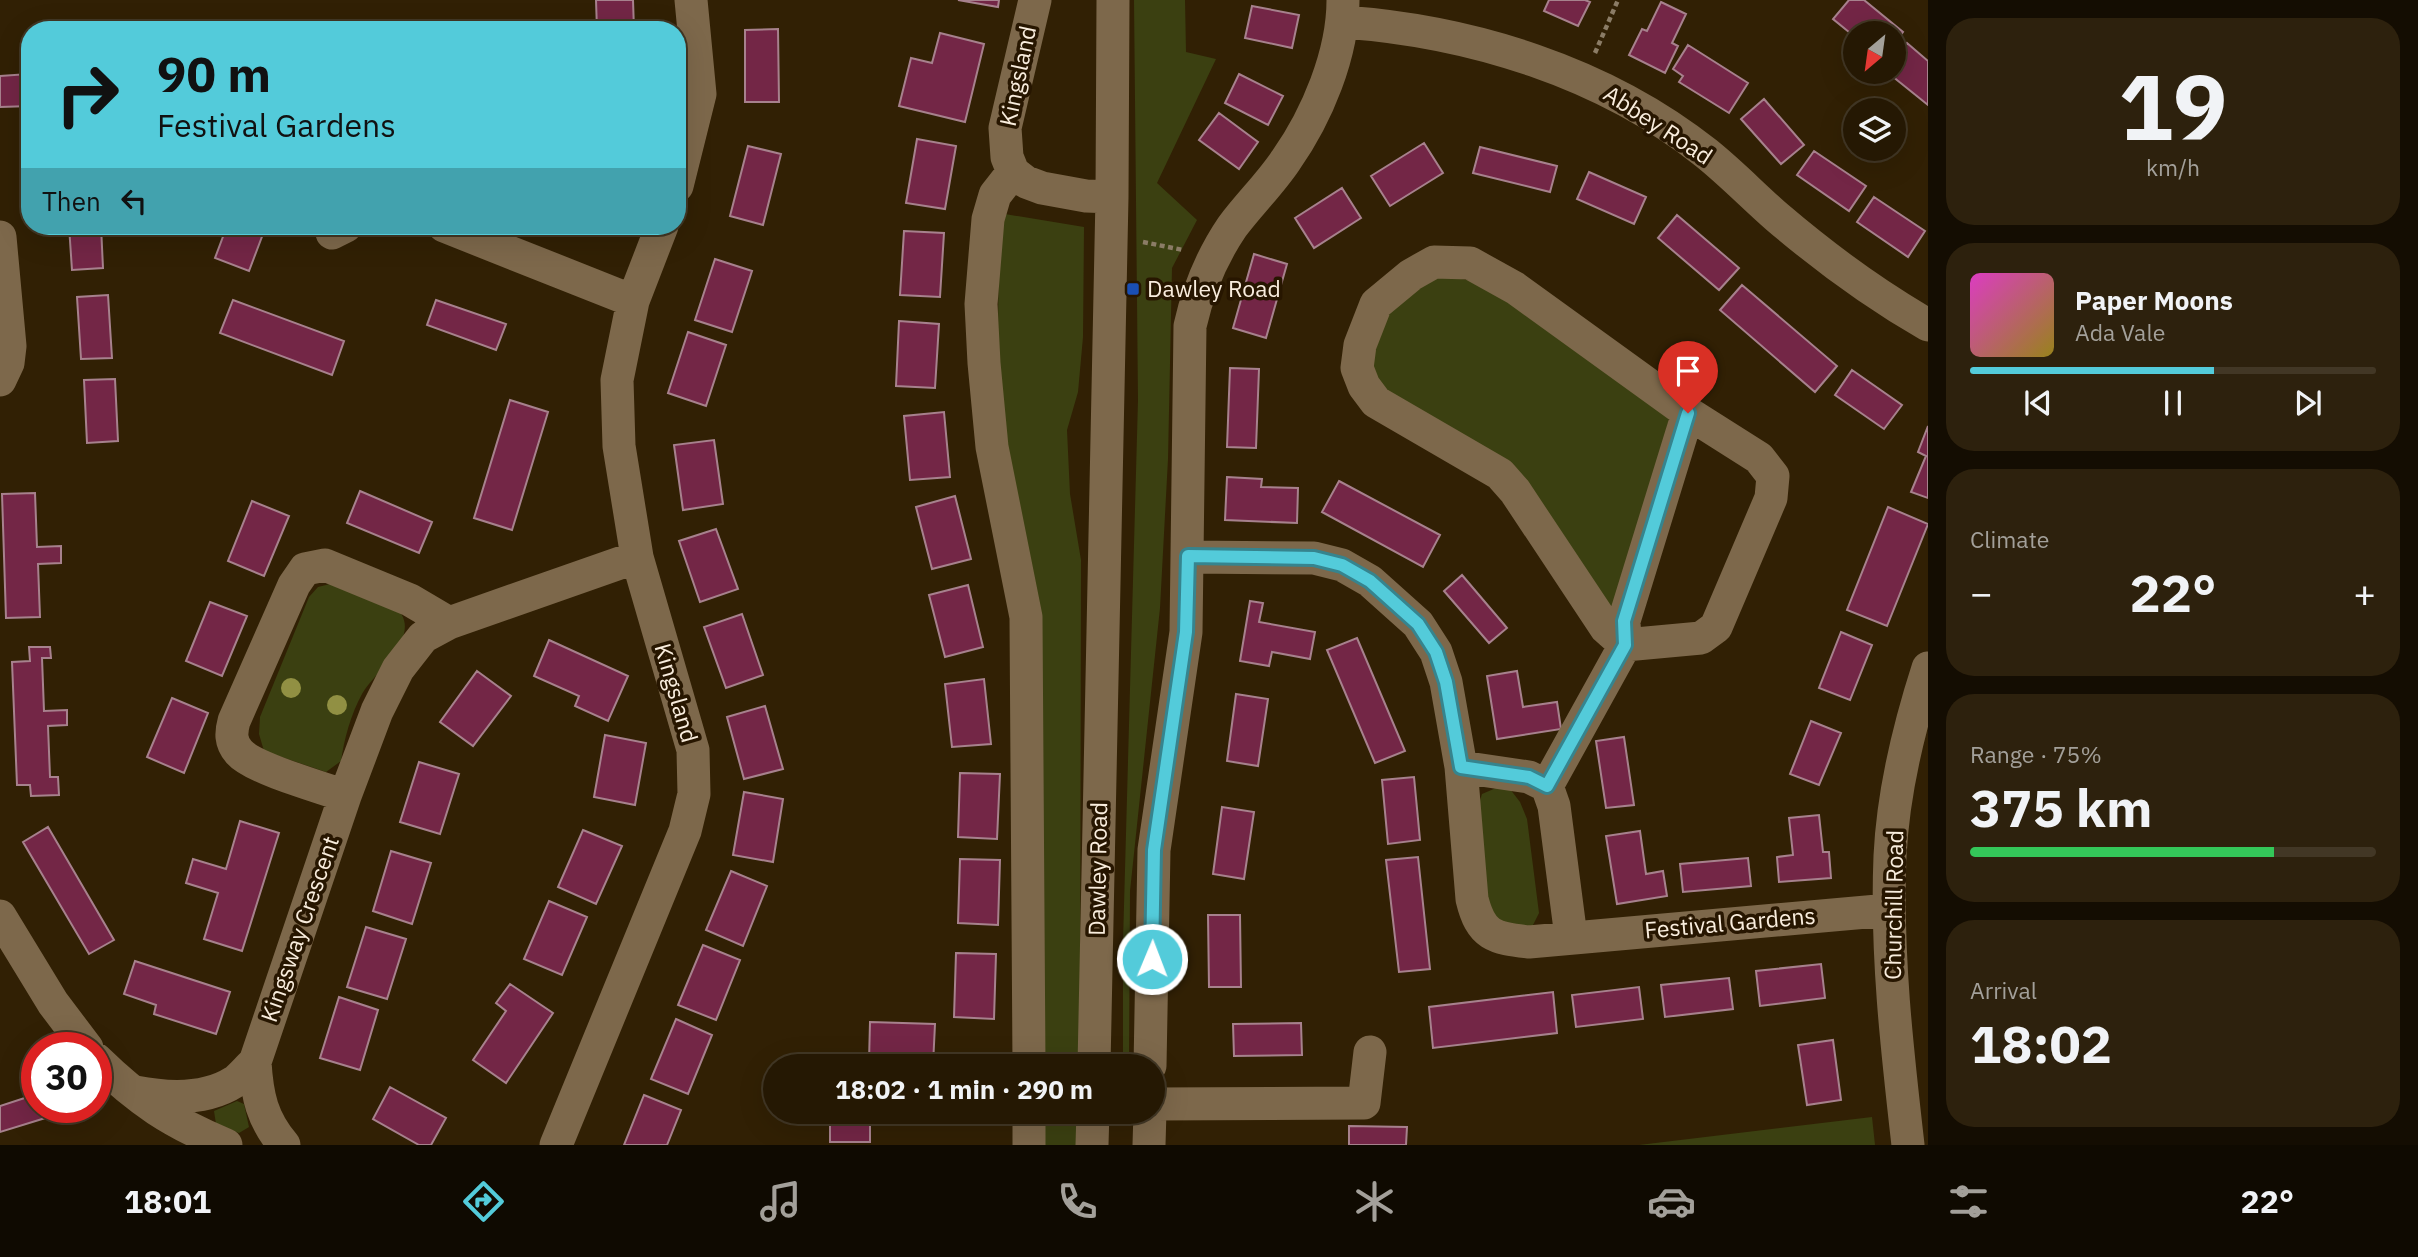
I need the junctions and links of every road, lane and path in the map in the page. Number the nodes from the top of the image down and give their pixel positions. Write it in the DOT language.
graph roads {
  1 [pos="691,0"];
  2 [pos="1035,0"];
  3 [pos="1114,0"];
  4 [pos="1618,0"];
  5 [pos="1343,11"];
  6 [pos="1584,79"];
  7 [pos="686,150"];
  8 [pos="1013,172"];
  9 [pos="1112,197"];
  10 [pos="467,235"];
  11 [pos="659,235"];
  12 [pos="1111,236"];
  13 [pos="0,237"];
  14 [pos="1215,256"];
  15 [pos="633,301"];
  16 [pos="1928,325"];
  17 [pos="0,380"];
  18 [pos="1688,413"];
  19 [pos="1188,556"];
  20 [pos="637,557"];
  21 [pos="449,623"];
  22 [pos="1625,645"];
  23 [pos="1928,668"];
  24 [pos="1461,767"];
  25 [pos="1547,786"];
  26 [pos="345,796"];
  27 [pos="1889,910"];
  28 [pos="0,916"];
  29 [pos="1571,937"];
  30 [pos="14,958"];
  31 [pos="75,1032"];
  32 [pos="1370,1052"];
  33 [pos="1029,1054"];
  34 [pos="1094,1054"];
  35 [pos="1150,1054"];
  36 [pos="255,1062"];
  37 [pos="112,1074"];
  38 [pos="130,1091"];
  39 [pos="1165,1104"];
  40 [pos="1029,1124"];
  41 [pos="1093,1124"];
  42 [pos="1150,1124"];
  43 [pos="555,1144"];
  44 [pos="226,1145"];
  45 [pos="284,1145"];
  46 [pos="1029,1145"];
  47 [pos="1093,1145"];
  48 [pos="1149,1145"];
  49 [pos="1908,1145"];
  1 -- 7 [label="street"];
  2 -- 8 [label="street, Kingsland"];
  3 -- 9 [label="street, Dawley Road"];
  4 -- 6 [label="path"];
  5 -- 6 [label="street, Abbey Road"];
  5 -- 14 [label="street"];
  6 -- 16 [label="street, Abbey Road"];
  8 -- 9 [label="street"];
  8 -- 33 [label="street"];
  9 -- 12 [label="street, Dawley Road"];
  10 -- 15 [label="street"];
  11 -- 15 [label="street, Kingsland"];
  12 -- 14 [label="path"];
  12 -- 34 [label="street, Dawley Road"];
  13 -- 17 [label="street"];
  14 -- 19 [label="street"];
  15 -- 20 [label="street, Kingsland"];
  18 -- 22 [label="street"];
  18 -- 22 [label="street"];
  18 -- 22 [label="street"];
  19 -- 24 [label="street, Festival Gardens"];
  19 -- 35 [label="street"];
  20 -- 21 [label="street, Kingsway Crescent"];
  20 -- 43 [label="street, Kingsland"];
  21 -- 26 [label="street, Kingsway Crescent"];
  21 -- 26 [label="street"];
  22 -- 25 [label="street"];
  23 -- 27 [label="street, Churchill Road"];
  24 -- 25 [label="street"];
  24 -- 29 [label="street, Festival Gardens"];
  25 -- 29 [label="street"];
  26 -- 36 [label="street, Kingsway Crescent"];
  27 -- 29 [label="street, Festival Gardens"];
  27 -- 49 [label="street, Churchill Road"];
  28 -- 30 [label="street"];
  30 -- 31 [label="street"];
  32 -- 39 [label="street"];
  36 -- 38 [label="street"];
  36 -- 45 [label="street"];
  37 -- 38 [label="street"];
  38 -- 44 [label="street"];
  40 -- 46 [label="street"];
  41 -- 47 [label="street"];
  42 -- 48 [label="street"];
}
